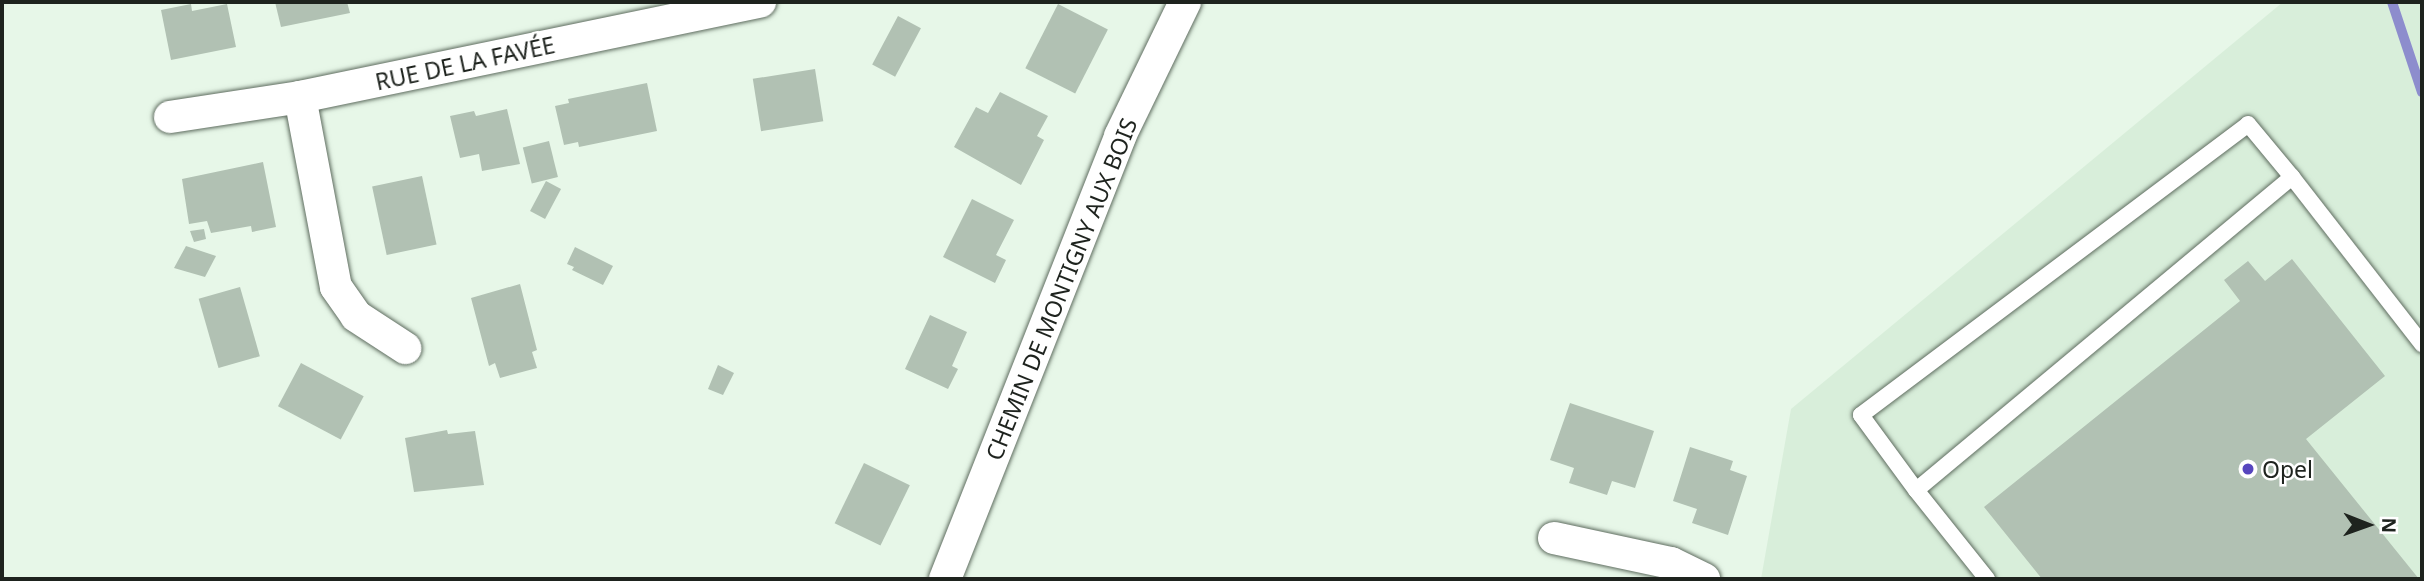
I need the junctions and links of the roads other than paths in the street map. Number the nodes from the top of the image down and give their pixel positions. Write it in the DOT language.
graph roads {
  1 [pos="760,2"];
  2 [pos="1185,2"];
  3 [pos="300,97"];
  4 [pos="170,117"];
  5 [pos="2292,177"];
  6 [pos="2422,344"];
  7 [pos="405,348"];
  8 [pos="1916,491"];
  9 [pos="1554,538"];
  10 [pos="946,579"];
  11 [pos="1704,579"];
  12 [pos="1987,579"];
  1 -- 3 [label="street, RUE DE LA FAVÉE"];
  2 -- 10 [label="street, CHEMIN DE MONTIGNY AUX BOIS"];
  3 -- 4 [label="street, RUE DE LA FAVÉE"];
  3 -- 7 [label="street"];
  5 -- 6 [label="lane"];
  5 -- 8 [label="lane"];
  5 -- 8 [label="lane"];
  8 -- 12 [label="lane"];
  9 -- 11 [label="street"];
}
